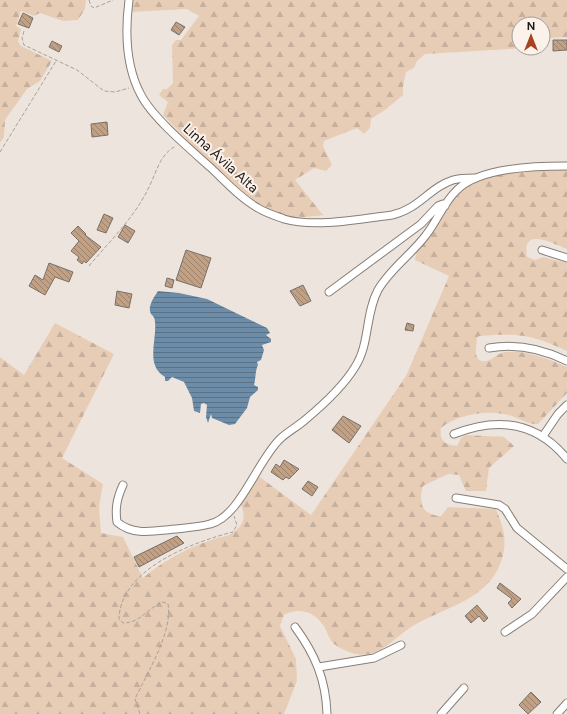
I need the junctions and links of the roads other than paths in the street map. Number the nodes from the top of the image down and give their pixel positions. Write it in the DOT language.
graph roads {
  1 [pos="129,0"];
  2 [pos="567,166"];
  3 [pos="479,178"];
  4 [pos="445,206"];
  5 [pos="542,250"];
  6 [pos="567,258"];
  7 [pos="329,292"];
  8 [pos="489,348"];
  9 [pos="567,361"];
  10 [pos="567,405"];
  11 [pos="454,434"];
  12 [pos="543,436"];
  13 [pos="567,459"];
  14 [pos="123,484"];
  15 [pos="456,498"];
  16 [pos="567,569"];
  17 [pos="567,577"];
  18 [pos="295,627"];
  19 [pos="505,632"];
  20 [pos="401,645"];
  21 [pos="319,667"];
  22 [pos="464,688"];
  23 [pos="567,703"];
  24 [pos="327,714"];
  25 [pos="441,714"];
  26 [pos="557,714"];
  1 -- 3 [label="street, Linha Ávila Alta"];
  2 -- 3 [label="street"];
  3 -- 4 [label="street"];
  4 -- 7 [label="street"];
  4 -- 14 [label="street"];
  5 -- 6 [label="street"];
  8 -- 9 [label="street"];
  10 -- 12 [label="street"];
  11 -- 12 [label="street"];
  12 -- 13 [label="street"];
  15 -- 16 [label="street"];
  17 -- 19 [label="street"];
  18 -- 21 [label="street"];
  20 -- 21 [label="street"];
  21 -- 24 [label="street"];
  22 -- 25 [label="street"];
  23 -- 26 [label="street"];
}
